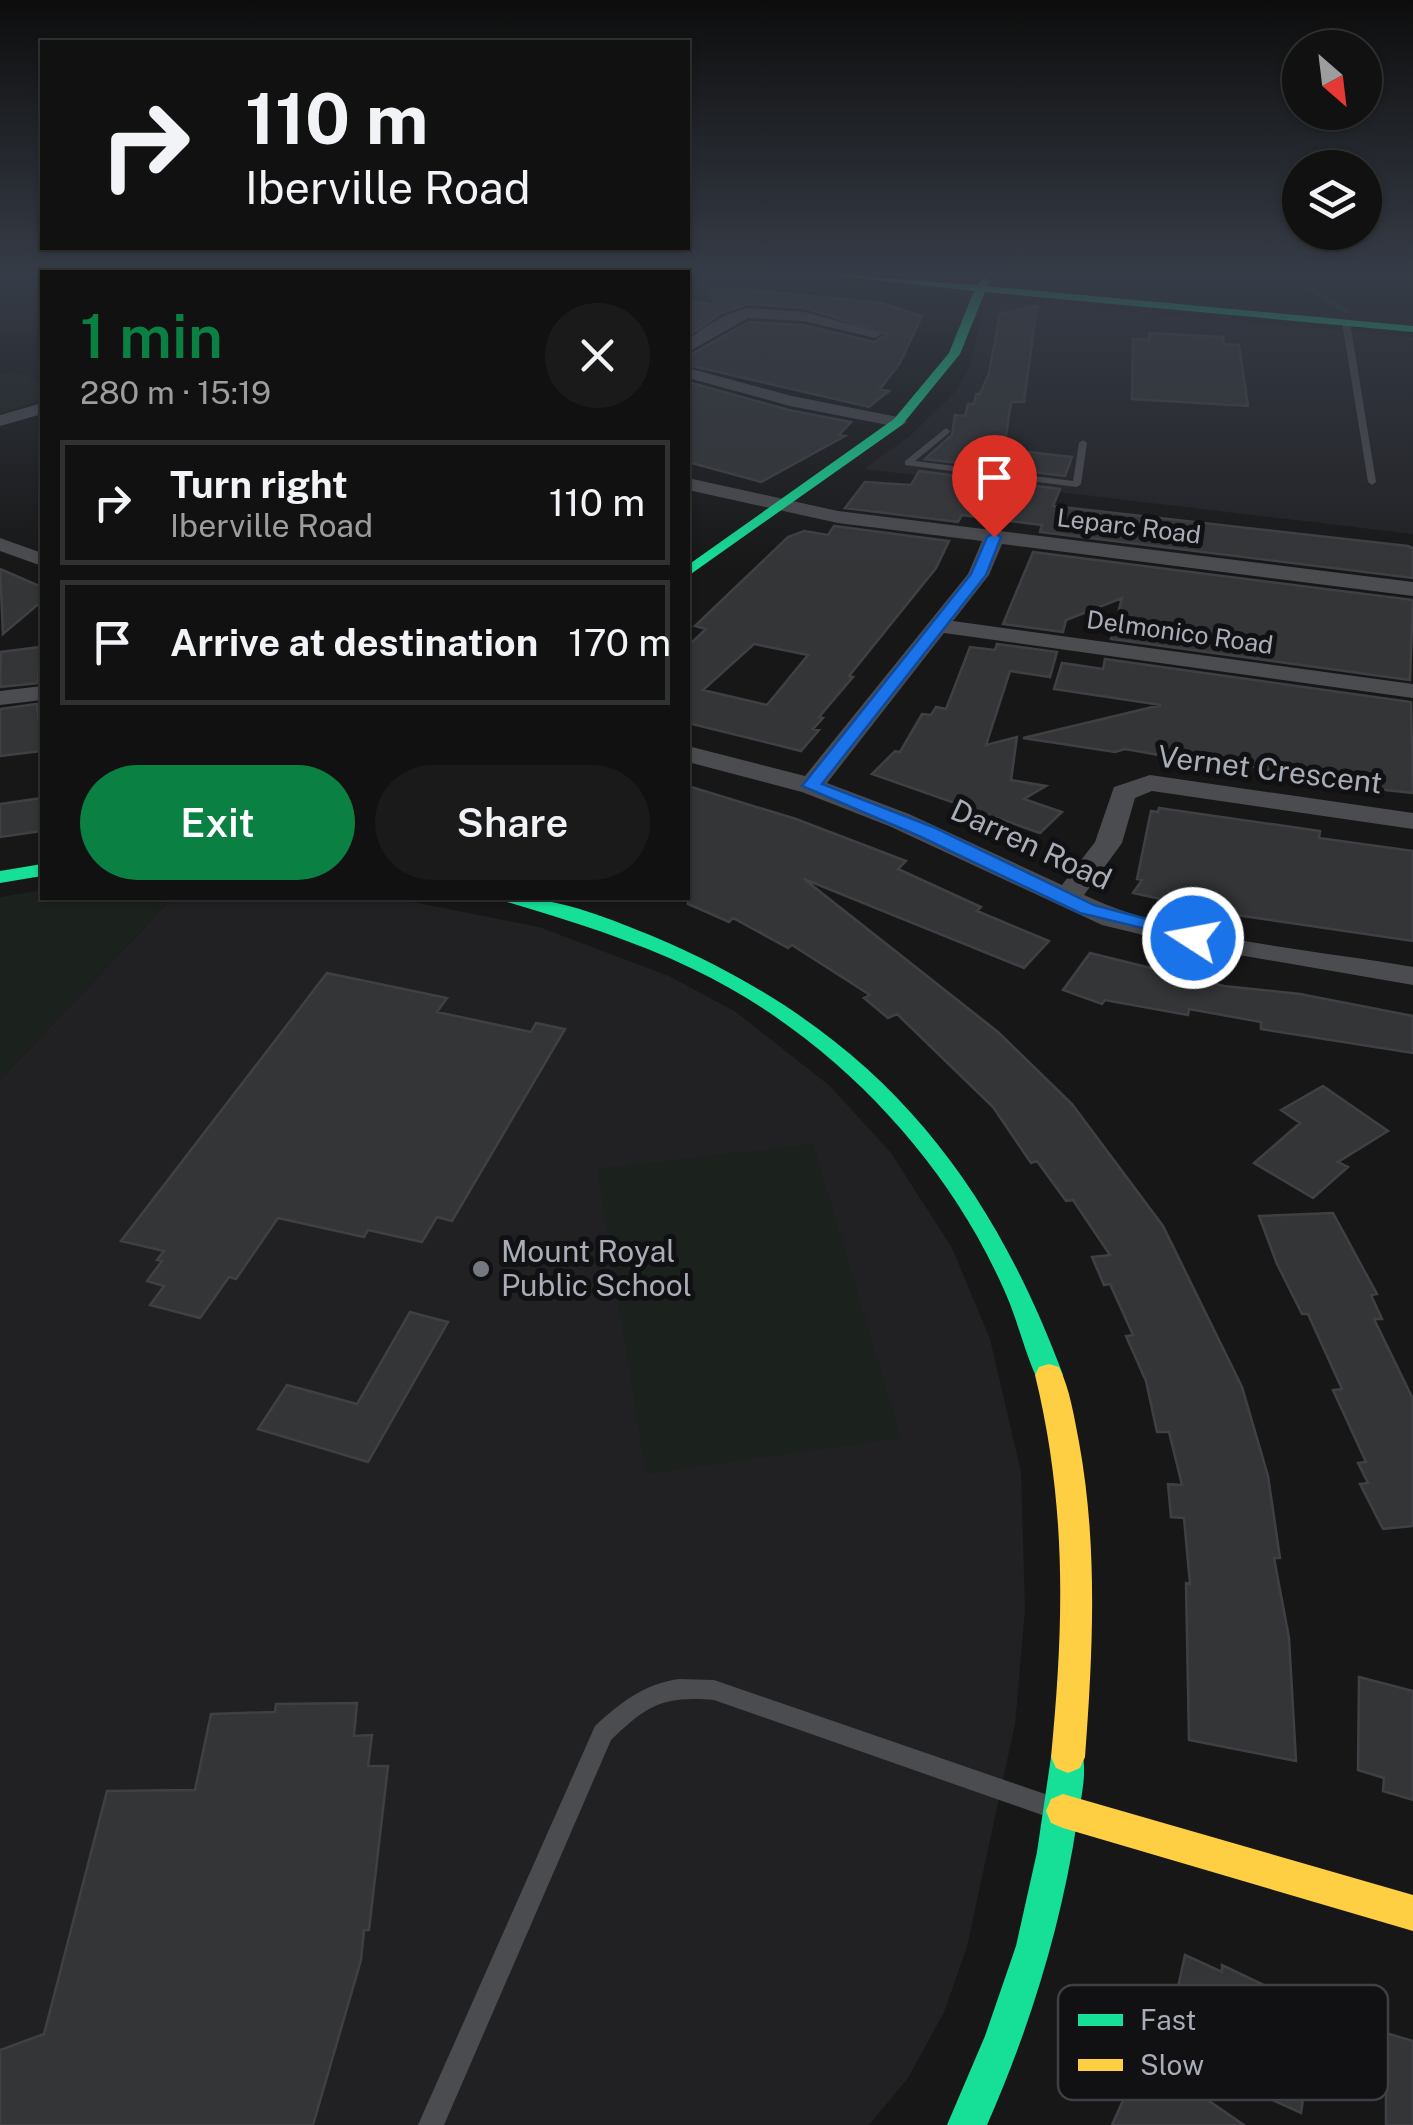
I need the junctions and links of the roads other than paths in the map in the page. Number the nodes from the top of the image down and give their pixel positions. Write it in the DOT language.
graph roads {
  1 [pos="941,371"];
  2 [pos="1354,371"];
  3 [pos="690,374"];
  4 [pos="40,409"];
  5 [pos="0,421"];
  6 [pos="898,422"];
  7 [pos="946,431"];
  8 [pos="1084,443"];
  9 [pos="1372,482"];
  10 [pos="690,484"];
  11 [pos="780,506"];
  12 [pos="994,537"];
  13 [pos="0,544"];
  14 [pos="40,559"];
  15 [pos="690,571"];
  16 [pos="1413,589"];
  17 [pos="940,626"];
  18 [pos="1413,691"];
  19 [pos="40,694"];
  20 [pos="0,698"];
  21 [pos="690,755"];
  22 [pos="811,786"];
  23 [pos="1413,821"];
  24 [pos="40,870"];
  25 [pos="0,877"];
  26 [pos="522,900"];
  27 [pos="1066,900"];
  28 [pos="1413,976"];
  29 [pos="1063,1811"];
  30 [pos="1413,1913"];
  31 [pos="431,2125"];
  32 [pos="967,2125"];
  1 -- 6 [label="street"];
  2 -- 9 [label="lane"];
  3 -- 6 [label="street"];
  4 -- 5 [label="street"];
  6 -- 11 [label="street"];
  7 -- 8 [label="lane"];
  10 -- 11 [label="street, Leparc Road"];
  11 -- 12 [label="street, Leparc Road"];
  11 -- 15 [label="street"];
  12 -- 16 [label="street, Leparc Road"];
  12 -- 17 [label="street"];
  13 -- 14 [label="street"];
  17 -- 18 [label="street, Delmonico Road"];
  17 -- 22 [label="street"];
  19 -- 20 [label="street"];
  21 -- 22 [label="street, Darren Road"];
  22 -- 27 [label="street, Darren Road"];
  23 -- 27 [label="street, Vernet Crescent"];
  24 -- 25 [label="street"];
  26 -- 29 [label="street"];
  27 -- 28 [label="street, Darren Road"];
  29 -- 30 [label="street"];
  29 -- 31 [label="lane"];
  29 -- 32 [label="street"];
}
